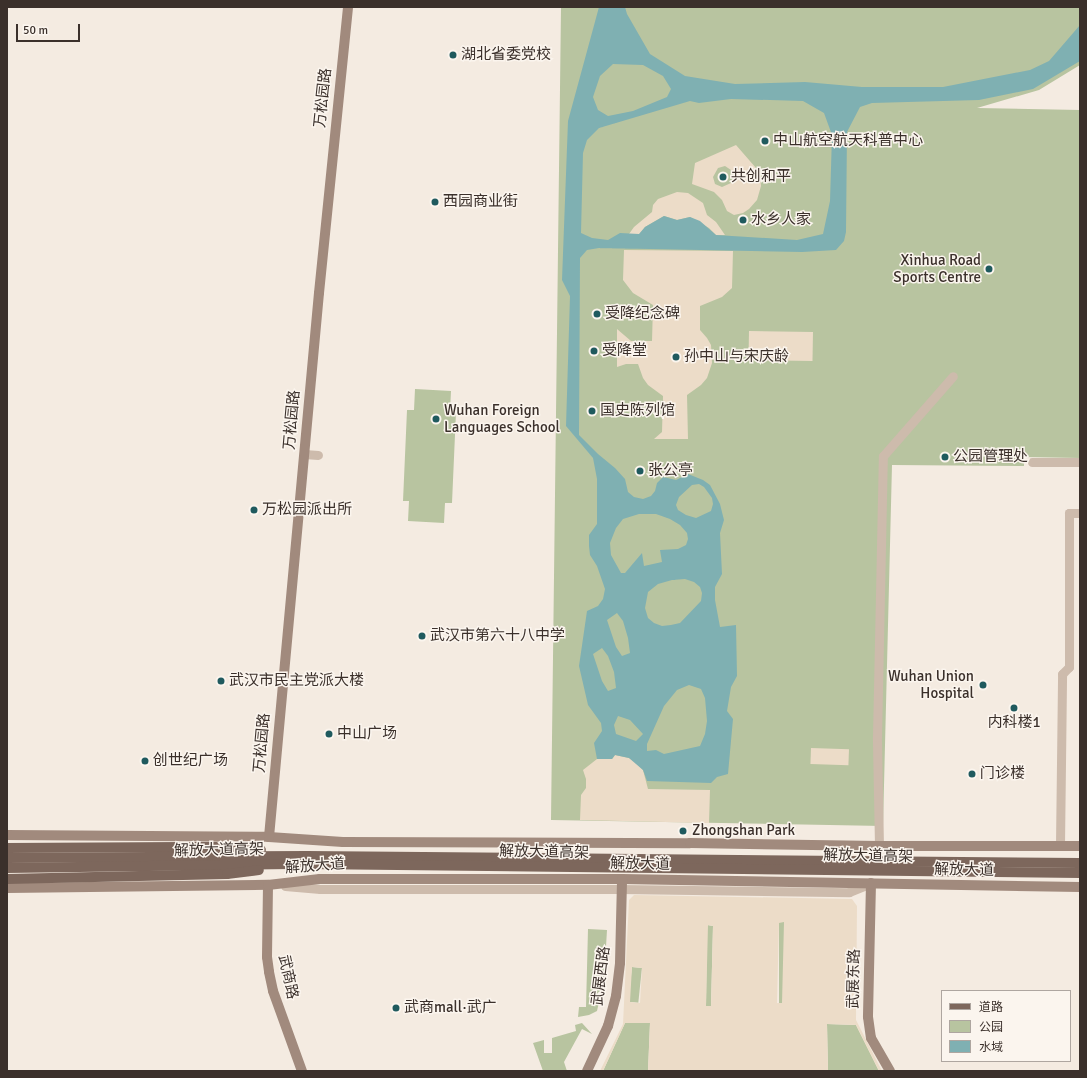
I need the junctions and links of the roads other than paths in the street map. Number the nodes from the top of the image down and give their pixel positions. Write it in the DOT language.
graph roads {
  1 [pos="348,7"];
  2 [pos="953,376"];
  3 [pos="304,454"];
  4 [pos="318,456"];
  5 [pos="1032,462"];
  6 [pos="1080,462"];
  7 [pos="1080,514"];
  8 [pos="7,835"];
  9 [pos="269,837"];
  10 [pos="1060,845"];
  11 [pos="879,846"];
  12 [pos="1080,846"];
  13 [pos="7,848"];
  14 [pos="7,858"];
  15 [pos="307,860"];
  16 [pos="1080,863"];
  17 [pos="7,868"];
  18 [pos="1080,873"];
  19 [pos="7,879"];
  20 [pos="871,883"];
  21 [pos="621,884"];
  22 [pos="268,885"];
  23 [pos="1080,887"];
  24 [pos="7,888"];
  25 [pos="302,1071"];
  26 [pos="587,1071"];
  27 [pos="890,1071"];
  1 -- 3 [label="main road, 万松园路"];
  2 -- 11 [label="street"];
  3 -- 4 [label="street"];
  3 -- 9 [label="main road, 万松园路"];
  5 -- 6 [label="street"];
  7 -- 10 [label="street"];
  8 -- 9 [label="main road, 解放大道"];
  9 -- 11 [label="main road, 解放大道"];
  10 -- 11 [label="main road, 解放大道"];
  10 -- 12 [label="main road, 解放大道"];
  13 -- 15 [label="main road"];
  14 -- 15 [label="main road, 解放大道高架"];
  15 -- 16 [label="main road, 解放大道高架"];
  15 -- 17 [label="main road, 解放大道高架"];
  15 -- 18 [label="main road, 解放大道高架"];
  15 -- 19 [label="main road"];
  20 -- 21 [label="main road, 解放大道"];
  20 -- 23 [label="main road, 解放大道"];
  20 -- 27 [label="main road, 武展东路"];
  21 -- 22 [label="main road, 解放大道"];
  21 -- 26 [label="main road, 武展西路"];
  22 -- 24 [label="main road, 解放大道"];
  22 -- 25 [label="main road, 武商路"];
}
